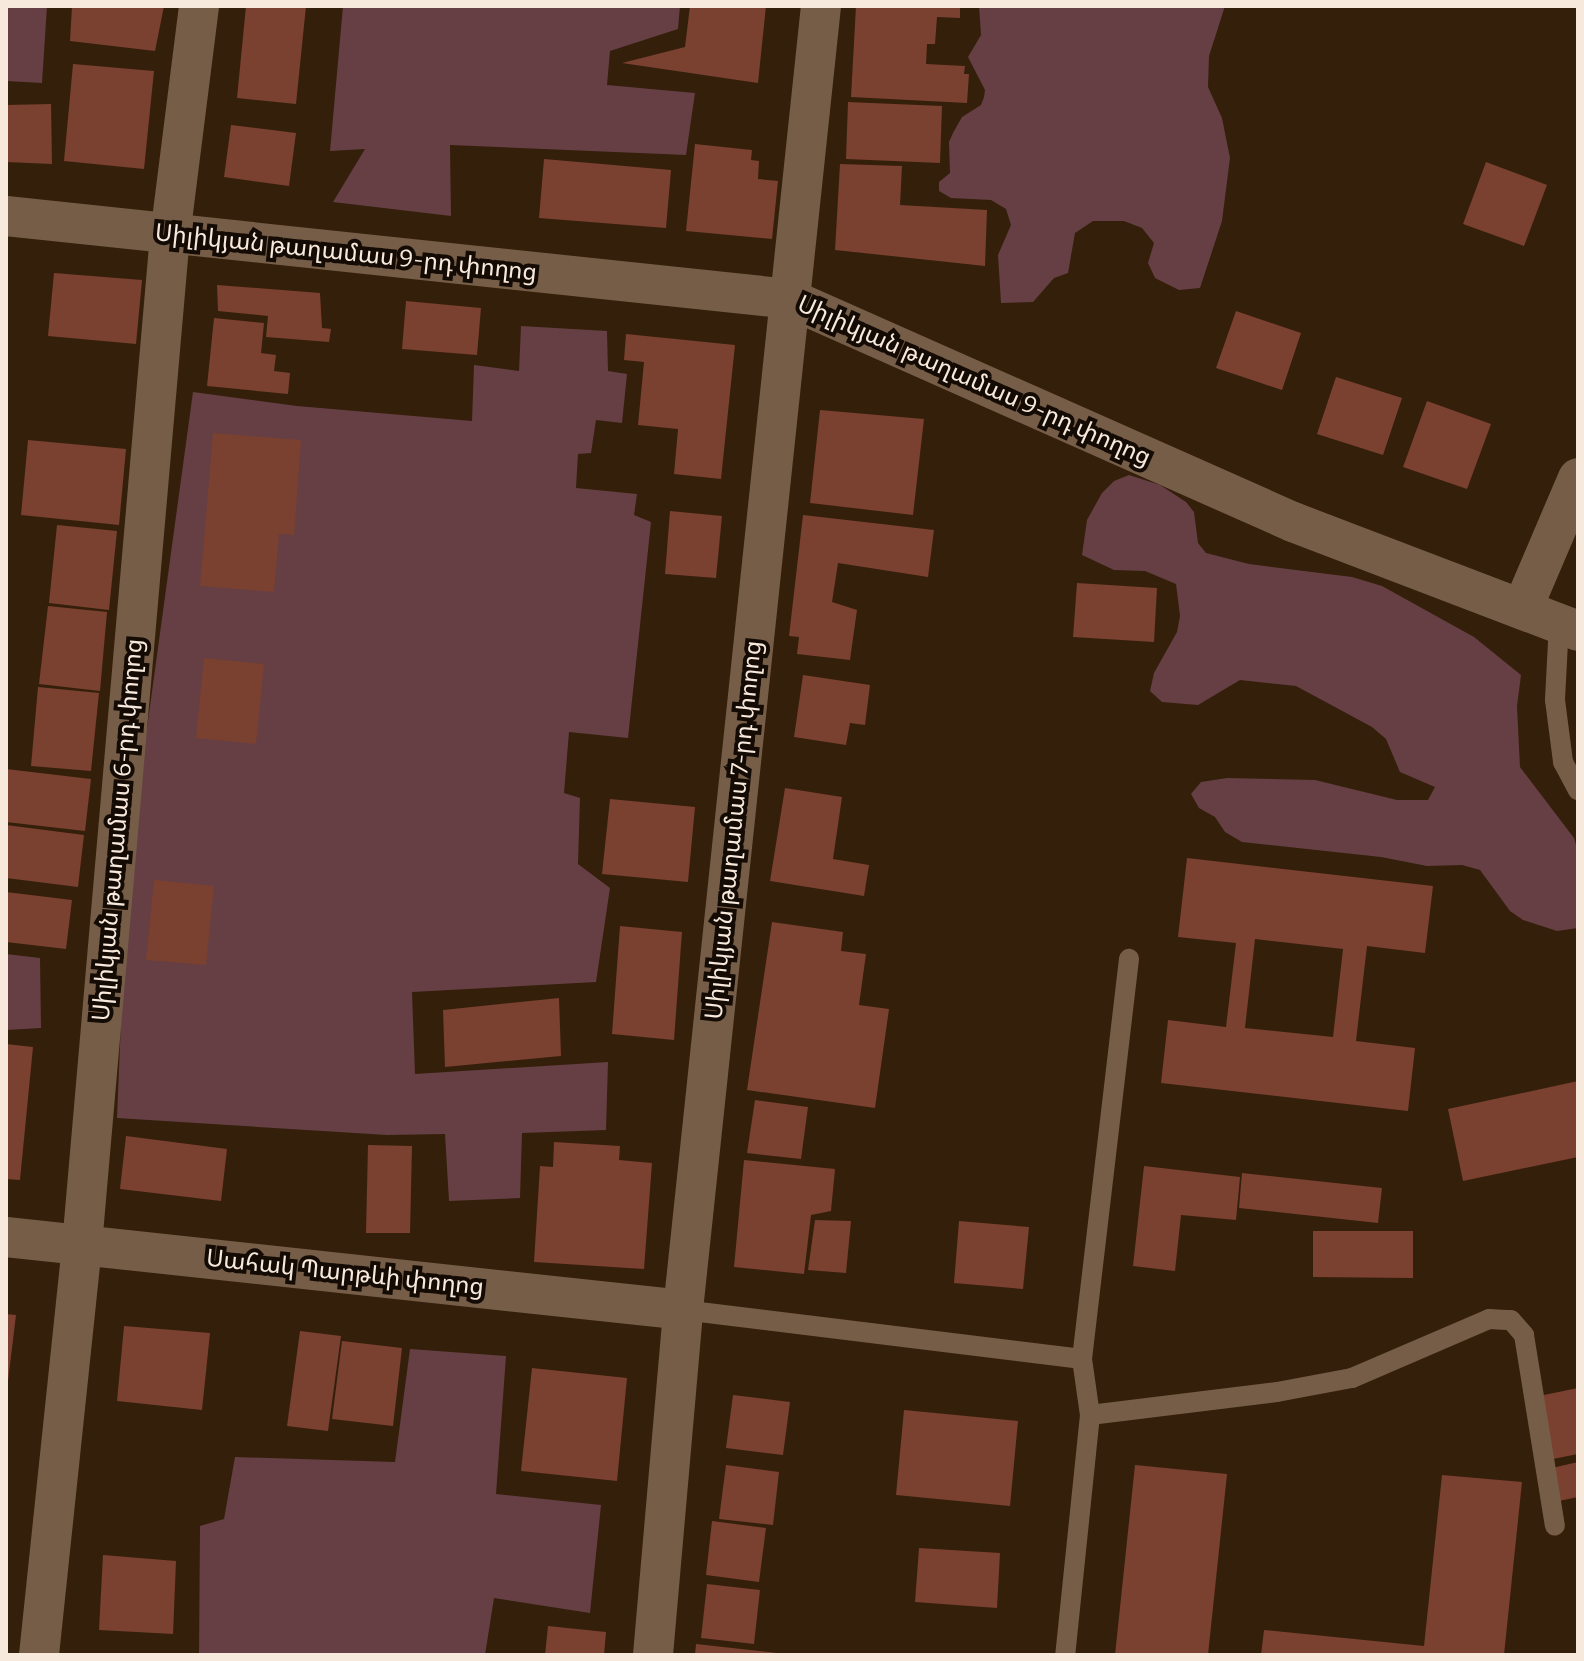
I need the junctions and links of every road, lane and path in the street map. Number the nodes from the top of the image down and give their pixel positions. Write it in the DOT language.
graph roads {
  1 [pos="199,6"];
  2 [pos="821,6"];
  3 [pos="6,216"];
  4 [pos="170,236"];
  5 [pos="790,299"];
  6 [pos="1578,478"];
  7 [pos="1523,607"];
  8 [pos="1569,627"];
  9 [pos="1578,790"];
  10 [pos="1129,959"];
  11 [pos="6,1237"];
  12 [pos="82,1245"];
  13 [pos="683,1310"];
  14 [pos="1082,1359"];
  15 [pos="1090,1415"];
  16 [pos="1555,1526"];
  17 [pos="39,1655"];
  18 [pos="653,1655"];
  19 [pos="1065,1655"];
  1 -- 4 [label="street, Սիլիկյան թաղամաս 6-րդ փողոց"];
  2 -- 5 [label="street, Սիլիկյան թաղամաս 7-րդ փողոց"];
  3 -- 4 [label="street, Սիլիկյան թաղամաս 9-րդ փողոց"];
  4 -- 5 [label="street, Սիլիկյան թաղամաս 9-րդ փողոց"];
  4 -- 12 [label="street, Սիլիկյան թաղամաս 6-րդ փողոց"];
  5 -- 7 [label="street, Սիլիկյան թաղամաս 9-րդ փողոց"];
  5 -- 13 [label="street, Սիլիկյան թաղամաս 7-րդ փողոց"];
  6 -- 7 [label="street"];
  7 -- 8 [label="street, Սիլիկյան թաղամաս 9-րդ փողոց"];
  8 -- 9 [label="lane"];
  10 -- 14 [label="lane"];
  11 -- 12 [label="street, Սահակ Պարթևի փողոց"];
  12 -- 13 [label="street, Սահակ Պարթևի փողոց"];
  12 -- 17 [label="street, Սիլիկյան թաղամաս 6-րդ փողոց"];
  13 -- 14 [label="lane"];
  13 -- 18 [label="street, Սիլիկյան թաղամաս 7-րդ փողոց"];
  14 -- 15 [label="lane"];
  15 -- 16 [label="lane"];
  15 -- 19 [label="lane"];
}
